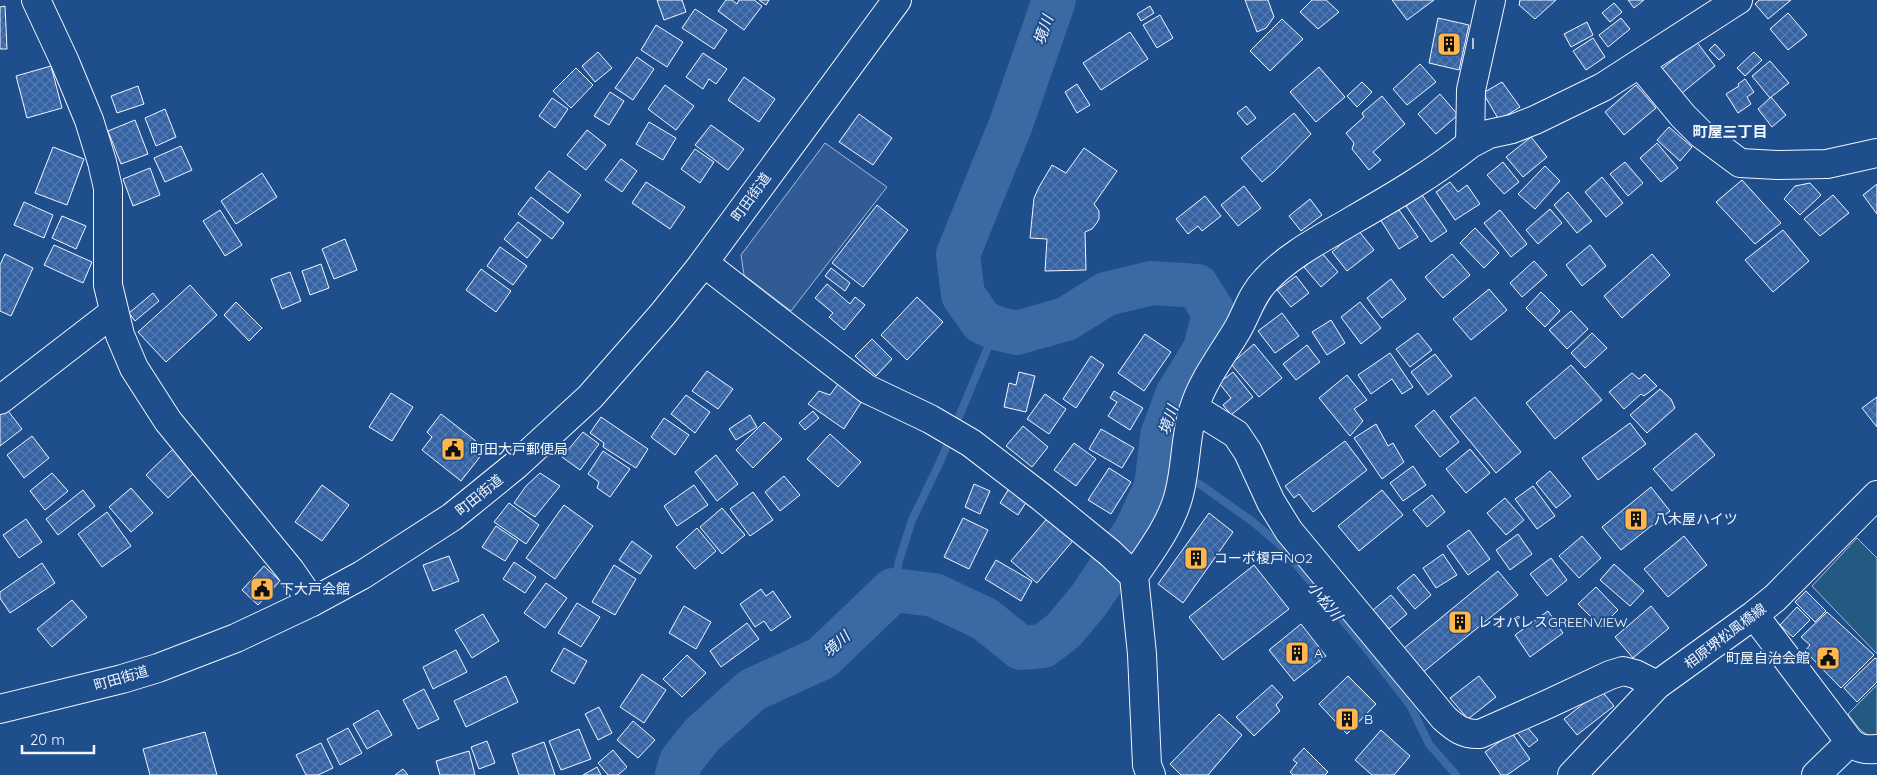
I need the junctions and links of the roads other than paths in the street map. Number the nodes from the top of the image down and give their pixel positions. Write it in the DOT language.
graph roads {
  1 [pos="36,0"];
  2 [pos="897,0"];
  3 [pos="1491,0"];
  4 [pos="1738,0"];
  5 [pos="1640,64"];
  6 [pos="1470,144"];
  7 [pos="1877,153"];
  8 [pos="704,263"];
  9 [pos="114,312"];
  10 [pos="0,400"];
  11 [pos="1194,408"];
  12 [pos="1877,495"];
  13 [pos="1123,566"];
  14 [pos="312,602"];
  15 [pos="1754,615"];
  16 [pos="1658,685"];
  17 [pos="0,709"];
  18 [pos="1850,742"];
  19 [pos="1877,749"];
  20 [pos="1151,775"];
  21 [pos="1572,775"];
  22 [pos="1816,775"];
  1 -- 9 [label="street"];
  2 -- 8 [label="street, 町田街道"];
  3 -- 6 [label="street"];
  4 -- 5 [label="street"];
  5 -- 6 [label="street"];
  5 -- 7 [label="street"];
  6 -- 11 [label="street"];
  8 -- 13 [label="street"];
  8 -- 14 [label="street, 町田街道"];
  9 -- 10 [label="street"];
  9 -- 14 [label="street"];
  11 -- 13 [label="street"];
  11 -- 16 [label="street"];
  12 -- 15 [label="street, 相原堺松風橋線"];
  13 -- 20 [label="street"];
  14 -- 17 [label="street, 町田街道"];
  15 -- 16 [label="street, 相原堺松風橋線"];
  15 -- 18 [label="street"];
  16 -- 21 [label="street, 相原堺松風橋線"];
  18 -- 19 [label="street"];
  18 -- 22 [label="street"];
}
